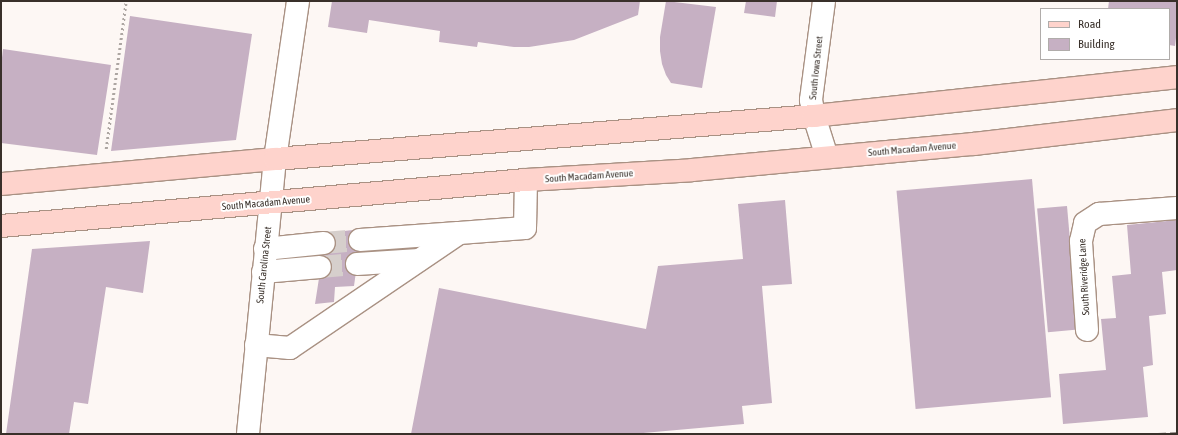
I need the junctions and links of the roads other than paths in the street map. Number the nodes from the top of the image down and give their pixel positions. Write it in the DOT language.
graph roads {
  1 [pos="298,1"];
  2 [pos="824,1"];
  3 [pos="1177,77"];
  4 [pos="814,116"];
  5 [pos="1177,120"];
  6 [pos="827,157"];
  7 [pos="274,159"];
  8 [pos="526,180"];
  9 [pos="1,184"];
  10 [pos="270,203"];
  11 [pos="1177,208"];
  12 [pos="1,226"];
  13 [pos="459,233"];
  14 [pos="360,240"];
  15 [pos="324,243"];
  16 [pos="266,249"];
  17 [pos="419,260"];
  18 [pos="357,264"];
  19 [pos="320,267"];
  20 [pos="263,272"];
  21 [pos="1087,330"];
  22 [pos="256,346"];
  23 [pos="248,434"];
  1 -- 7 [label="street, South Carolina Street"];
  2 -- 4 [label="street, South Iowa Street"];
  3 -- 4 [label="main road"];
  4 -- 6 [label="street, South Iowa Street"];
  4 -- 7 [label="main road"];
  5 -- 6 [label="main road, South Macadam Avenue"];
  6 -- 8 [label="main road, South Macadam Avenue"];
  7 -- 9 [label="main road"];
  7 -- 10 [label="street, South Carolina Street"];
  8 -- 10 [label="main road, South Macadam Avenue"];
  8 -- 13 [label="street"];
  10 -- 12 [label="main road, South Macadam Avenue"];
  10 -- 16 [label="street, South Carolina Street"];
  11 -- 21 [label="street, South Riveridge Lane"];
  13 -- 14 [label="street"];
  13 -- 17 [label="street"];
  15 -- 16 [label="street"];
  16 -- 20 [label="street, South Carolina Street"];
  17 -- 18 [label="street"];
  17 -- 22 [label="street"];
  19 -- 20 [label="street"];
  20 -- 22 [label="street, South Carolina Street"];
  22 -- 23 [label="street, South Carolina Street"];
}
